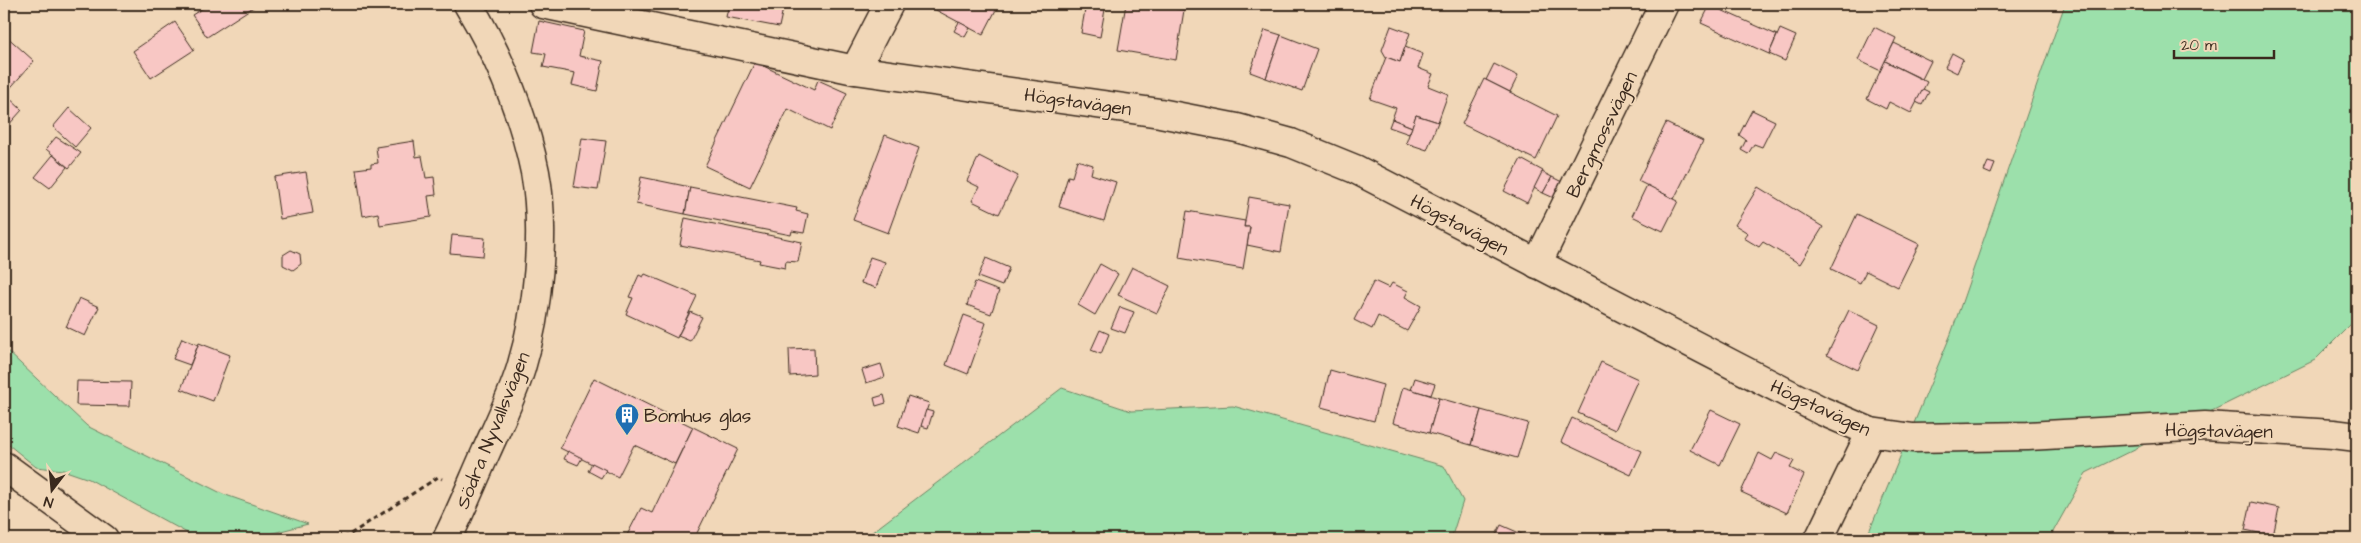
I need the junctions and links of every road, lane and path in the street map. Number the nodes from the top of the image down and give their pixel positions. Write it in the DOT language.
graph roads {
  1 [pos="468,4"];
  2 [pos="543,4"];
  3 [pos="889,4"];
  4 [pos="1664,4"];
  5 [pos="855,70"];
  6 [pos="1537,264"];
  7 [pos="1871,432"];
  8 [pos="2357,437"];
  9 [pos="4,466"];
  10 [pos="470,489"];
  11 [pos="104,539"];
  12 [pos="344,539"];
  13 [pos="447,539"];
  14 [pos="1819,539"];
  1 -- 10 [label="street, Södra Nyvallsvägen"];
  2 -- 5 [label="street, Högstavägen"];
  3 -- 5 [label="street"];
  4 -- 6 [label="street, Bergmossvägen"];
  5 -- 6 [label="street, Högstavägen"];
  6 -- 7 [label="street, Högstavägen"];
  7 -- 8 [label="street, Högstavägen"];
  7 -- 14 [label="street"];
  9 -- 11 [label="street"];
  10 -- 12 [label="path"];
  10 -- 13 [label="street, Södra Nyvallsvägen"];
}
